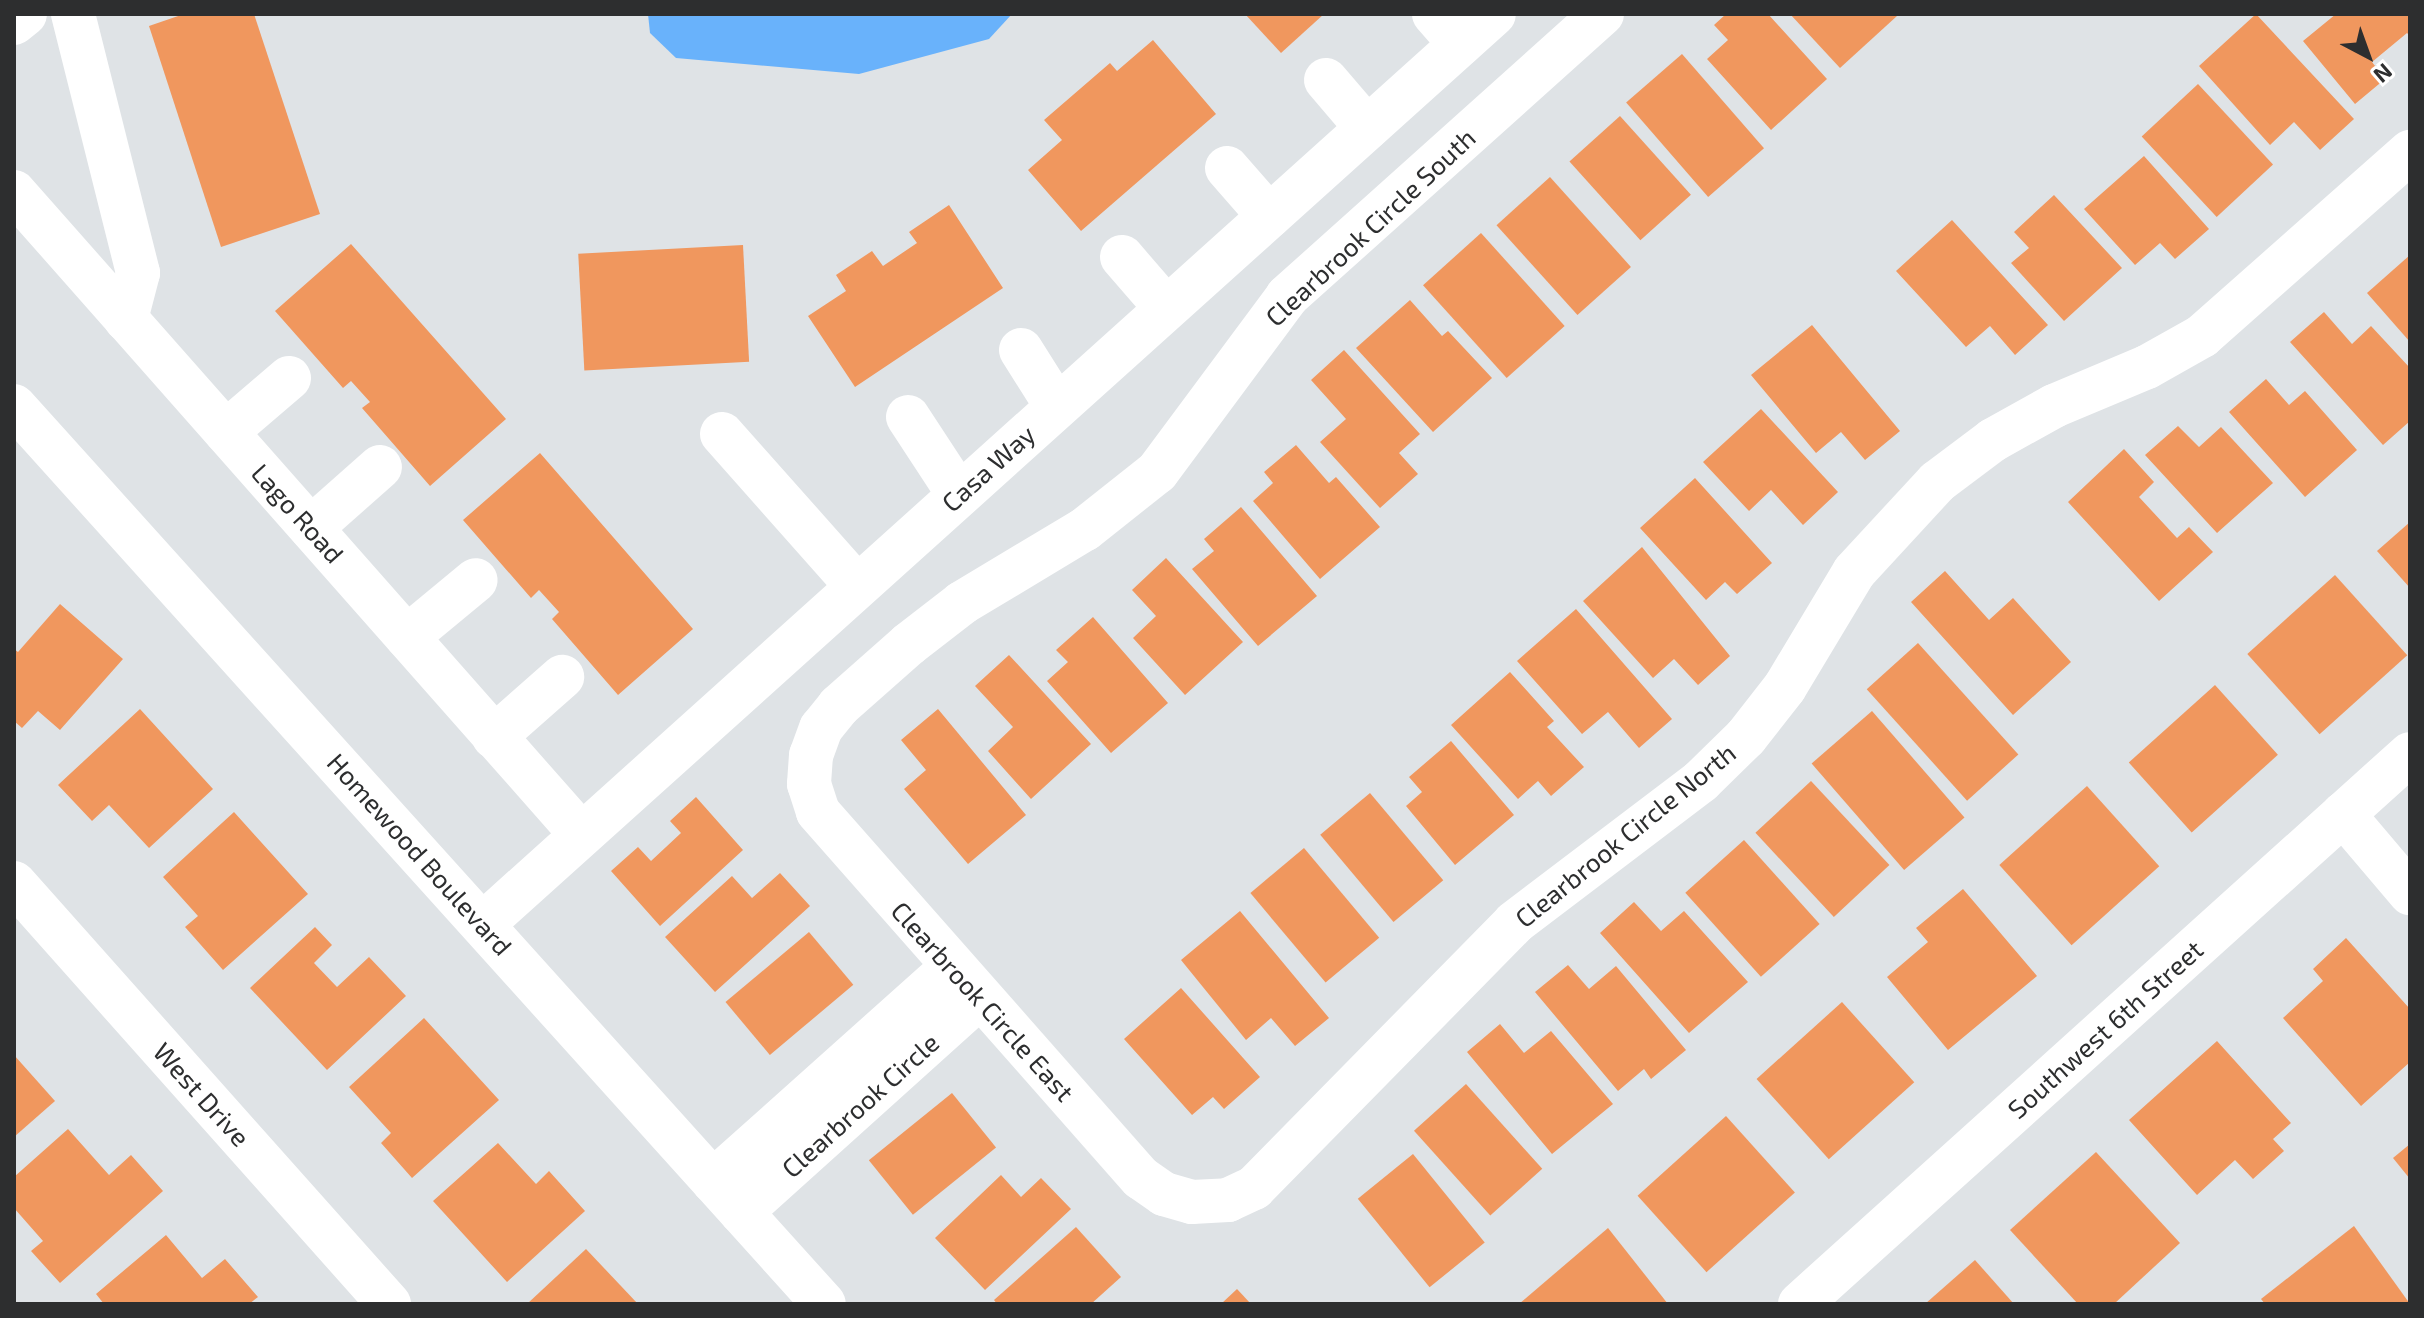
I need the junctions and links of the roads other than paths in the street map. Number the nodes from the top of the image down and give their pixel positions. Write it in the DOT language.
graph roads {
  1 [pos="25,14"];
  2 [pos="73,14"];
  3 [pos="1494,14"];
  4 [pos="1602,14"];
  5 [pos="14,23"];
  6 [pos="1447,29"];
  7 [pos="1326,80"];
  8 [pos="1367,128"];
  9 [pos="2410,152"];
  10 [pos="1227,168"];
  11 [pos="14,192"];
  12 [pos="1269,216"];
  13 [pos="1122,257"];
  14 [pos="1166,308"];
  15 [pos="126,319"];
  16 [pos="1021,350"];
  17 [pos="289,378"];
  18 [pos="14,406"];
  19 [pos="1057,407"];
  20 [pos="908,417"];
  21 [pos="226,432"];
  22 [pos="722,434"];
  23 [pos="380,467"];
  24 [pos="959,495"];
  25 [pos="311,528"];
  26 [pos="476,580"];
  27 [pos="857,586"];
  28 [pos="407,637"];
  29 [pos="562,677"];
  30 [pos="494,737"];
  31 [pos="2410,754"];
  32 [pos="810,770"];
  33 [pos="2343,814"];
  34 [pos="581,834"];
  35 [pos="14,883"];
  36 [pos="2410,893"];
  37 [pos="483,924"];
  38 [pos="965,983"];
  39 [pos="727,1196"];
  40 [pos="1192,1202"];
  41 [pos="389,1304"];
  42 [pos="824,1304"];
  43 [pos="1800,1304"];
  1 -- 5 [label="street"];
  2 -- 15 [label="street"];
  3 -- 6 [label="street, Casa Way"];
  4 -- 32 [label="street, Clearbrook Circle South"];
  6 -- 8 [label="street, Casa Way"];
  7 -- 8 [label="street"];
  8 -- 12 [label="street, Casa Way"];
  9 -- 40 [label="street, Clearbrook Circle North"];
  10 -- 12 [label="street"];
  11 -- 15 [label="street, Lago Road"];
  12 -- 14 [label="street, Casa Way"];
  13 -- 14 [label="street"];
  14 -- 19 [label="street, Casa Way"];
  15 -- 21 [label="street, Lago Road"];
  16 -- 19 [label="street"];
  17 -- 21 [label="street"];
  18 -- 37 [label="street, Homewood Boulevard"];
  19 -- 24 [label="street, Casa Way"];
  20 -- 24 [label="street"];
  21 -- 25 [label="street, Lago Road"];
  22 -- 27 [label="street"];
  23 -- 25 [label="street"];
  24 -- 27 [label="street, Casa Way"];
  25 -- 28 [label="street, Lago Road"];
  26 -- 28 [label="street"];
  27 -- 34 [label="street, Casa Way"];
  28 -- 30 [label="street, Lago Road"];
  29 -- 30 [label="street"];
  30 -- 34 [label="street, Lago Road"];
  31 -- 33 [label="street, Southwest 6th Street"];
  32 -- 38 [label="street, Clearbrook Circle East"];
  33 -- 36 [label="street"];
  33 -- 43 [label="street, Southwest 6th Street"];
  34 -- 37 [label="street, Casa Way"];
  35 -- 41 [label="street, West Drive"];
  37 -- 39 [label="street, Homewood Boulevard"];
  38 -- 39 [label="street, Clearbrook Circle"];
  38 -- 40 [label="street, Clearbrook Circle East"];
  39 -- 42 [label="street, Homewood Boulevard"];
}
